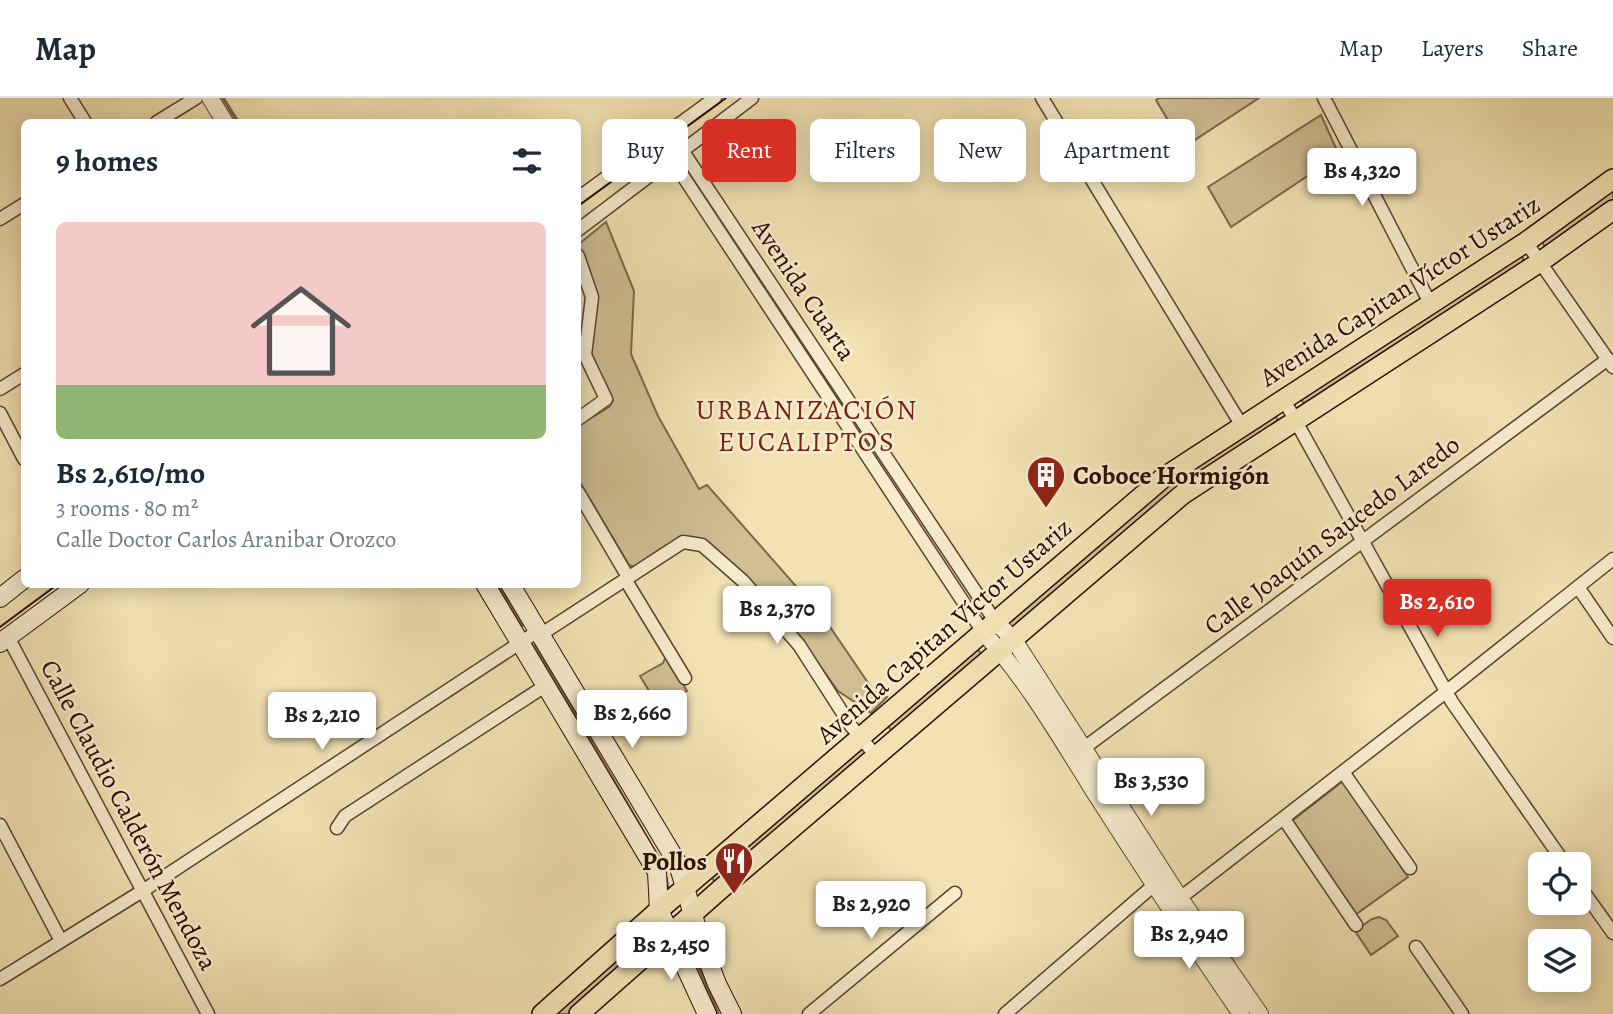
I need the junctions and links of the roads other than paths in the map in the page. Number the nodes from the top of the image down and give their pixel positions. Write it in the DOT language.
graph roads {
  1 [pos="70,98"];
  2 [pos="196,98"];
  3 [pos="210,98"];
  4 [pos="715,98"];
  5 [pos="752,98"];
  6 [pos="1042,98"];
  7 [pos="1324,98"];
  8 [pos="83,119"];
  9 [pos="162,119"];
  10 [pos="223,119"];
  11 [pos="688,146"];
  12 [pos="688,159"];
  13 [pos="1613,179"];
  14 [pos="639,182"];
  15 [pos="686,182"];
  16 [pos="581,196"];
  17 [pos="21,206"];
  18 [pos="1613,210"];
  19 [pos="0,219"];
  20 [pos="581,227"];
  21 [pos="1526,242"];
  22 [pos="1540,262"];
  23 [pos="581,265"];
  24 [pos="1430,303"];
  25 [pos="1610,363"];
  26 [pos="21,376"];
  27 [pos="0,389"];
  28 [pos="1284,400"];
  29 [pos="0,413"];
  30 [pos="581,417"];
  31 [pos="1296,422"];
  32 [pos="1242,426"];
  33 [pos="881,450"];
  34 [pos="21,453"];
  35 [pos="869,459"];
  36 [pos="581,497"];
  37 [pos="1363,540"];
  38 [pos="1613,559"];
  39 [pos="627,578"];
  40 [pos="21,581"];
  41 [pos="1578,587"];
  42 [pos="75,588"];
  43 [pos="487,588"];
  44 [pos="512,588"];
  45 [pos="0,598"];
  46 [pos="989,626"];
  47 [pos="539,633"];
  48 [pos="1613,638"];
  49 [pos="4,640"];
  50 [pos="520,642"];
  51 [pos="1007,645"];
  52 [pos="685,678"];
  53 [pos="545,686"];
  54 [pos="1447,691"];
  55 [pos="861,737"];
  56 [pos="1084,748"];
  57 [pos="876,756"];
  58 [pos="1343,772"];
  59 [pos="1284,819"];
  60 [pos="0,825"];
  61 [pos="337,828"];
  62 [pos="1557,852"];
  63 [pos="709,868"];
  64 [pos="1410,868"];
  65 [pos="1160,880"];
  66 [pos="723,887"];
  67 [pos="685,889"];
  68 [pos="144,890"];
  69 [pos="955,893"];
  70 [pos="1591,902"];
  71 [pos="1174,903"];
  72 [pos="659,910"];
  73 [pos="692,914"];
  74 [pos="1356,925"];
  75 [pos="637,930"];
  76 [pos="671,933"];
  77 [pos="1613,933"];
  78 [pos="61,941"];
  79 [pos="1416,947"];
  80 [pos="650,951"];
  81 [pos="0,979"];
  82 [pos="208,1014"];
  83 [pos="542,1014"];
  84 [pos="579,1014"];
  85 [pos="707,1014"];
  86 [pos="732,1014"];
  87 [pos="809,1014"];
  88 [pos="1006,1014"];
  89 [pos="1241,1014"];
  90 [pos="1260,1014"];
  91 [pos="1462,1014"];
  1 -- 8 [label="street"];
  2 -- 9 [label="street"];
  3 -- 10 [label="street"];
  4 -- 16 [label="street"];
  5 -- 11 [label="street"];
  6 -- 32 [label="street"];
  7 -- 24 [label="street"];
  12 -- 33 [label="street, Avenida Cuarta"];
  13 -- 21 [label="main road, Avenida Capitan Víctor Ustariz"];
  14 -- 20 [label="street"];
  15 -- 35 [label="street, Avenida Cuarta"];
  17 -- 19 [label="street"];
  18 -- 22 [label="main road, Avenida Capitan Víctor Ustariz"];
  21 -- 22 [label="street"];
  21 -- 24 [label="main road, Avenida Capitan Víctor Ustariz"];
  22 -- 25 [label="street"];
  22 -- 31 [label="main road, Avenida Capitan Víctor Ustariz"];
  23 -- 30 [label="street"];
  24 -- 28 [label="main road, Avenida Capitan Víctor Ustariz"];
  25 -- 37 [label="street, Calle Joaquín Saucedo Laredo"];
  26 -- 27 [label="street"];
  28 -- 31 [label="street"];
  28 -- 32 [label="main road, Avenida Capitan Víctor Ustariz"];
  29 -- 34 [label="street"];
  31 -- 37 [label="street"];
  31 -- 51 [label="main road, Avenida Capitan Víctor Ustariz"];
  32 -- 46 [label="main road, Avenida Capitan Víctor Ustariz"];
  33 -- 35 [label="street"];
  33 -- 46 [label="street, Avenida Cuarta"];
  35 -- 46 [label="street, Avenida Cuarta"];
  36 -- 39 [label="street"];
  37 -- 54 [label="street"];
  37 -- 56 [label="street, Calle Joaquín Saucedo Laredo"];
  38 -- 41 [label="street"];
  39 -- 47 [label="street"];
  39 -- 52 [label="street"];
  39 -- 55 [label="street"];
  40 -- 45 [label="main road"];
  41 -- 48 [label="street"];
  41 -- 54 [label="street"];
  42 -- 49 [label="main road"];
  43 -- 50 [label="main road"];
  44 -- 47 [label="main road"];
  46 -- 51 [label="street, Avenida Cuarta"];
  46 -- 55 [label="main road, Avenida Capitan Víctor Ustariz"];
  47 -- 50 [label="street"];
  47 -- 67 [label="main road"];
  49 -- 68 [label="street, Calle Claudio Calderón Mendoza"];
  50 -- 53 [label="main road"];
  50 -- 68 [label="street"];
  51 -- 56 [label="street, Avenida Cuarta"];
  51 -- 57 [label="main road, Avenida Capitan Víctor Ustariz"];
  51 -- 65 [label="street, Avenida Cuarta"];
  53 -- 61 [label="street"];
  53 -- 72 [label="main road"];
  54 -- 58 [label="street"];
  54 -- 62 [label="street"];
  55 -- 57 [label="street"];
  55 -- 63 [label="main road, Avenida Capitan Víctor Ustariz"];
  56 -- 65 [label="street, Avenida Cuarta"];
  57 -- 66 [label="main road, Avenida Capitan Víctor Ustariz"];
  58 -- 59 [label="street"];
  58 -- 64 [label="street"];
  59 -- 71 [label="street"];
  59 -- 74 [label="street"];
  60 -- 78 [label="street"];
  63 -- 66 [label="main road"];
  63 -- 67 [label="main road, Avenida Capitan Víctor Ustariz"];
  65 -- 71 [label="street, Avenida Cuarta"];
  65 -- 88 [label="street"];
  66 -- 73 [label="main road, Avenida Capitan Víctor Ustariz"];
  67 -- 72 [label="main road, Avenida Capitan Víctor Ustariz"];
  67 -- 73 [label="main road"];
  68 -- 78 [label="street"];
  68 -- 82 [label="street, Calle Claudio Calderón Mendoza"];
  69 -- 87 [label="street"];
  70 -- 77 [label="street"];
  71 -- 89 [label="street, Avenida Cuarta"];
  71 -- 90 [label="street, Avenida Cuarta"];
  72 -- 75 [label="main road, Avenida Capitan Víctor Ustariz"];
  72 -- 76 [label="main road"];
  73 -- 76 [label="main road, Avenida Capitan Víctor Ustariz"];
  73 -- 86 [label="main road"];
  75 -- 80 [label="main road"];
  75 -- 83 [label="main road, Avenida Capitan Víctor Ustariz"];
  76 -- 80 [label="main road, Avenida Capitan Víctor Ustariz"];
  76 -- 85 [label="main road"];
  78 -- 81 [label="street"];
  79 -- 91 [label="street"];
  80 -- 84 [label="main road, Avenida Capitan Víctor Ustariz"];
}
